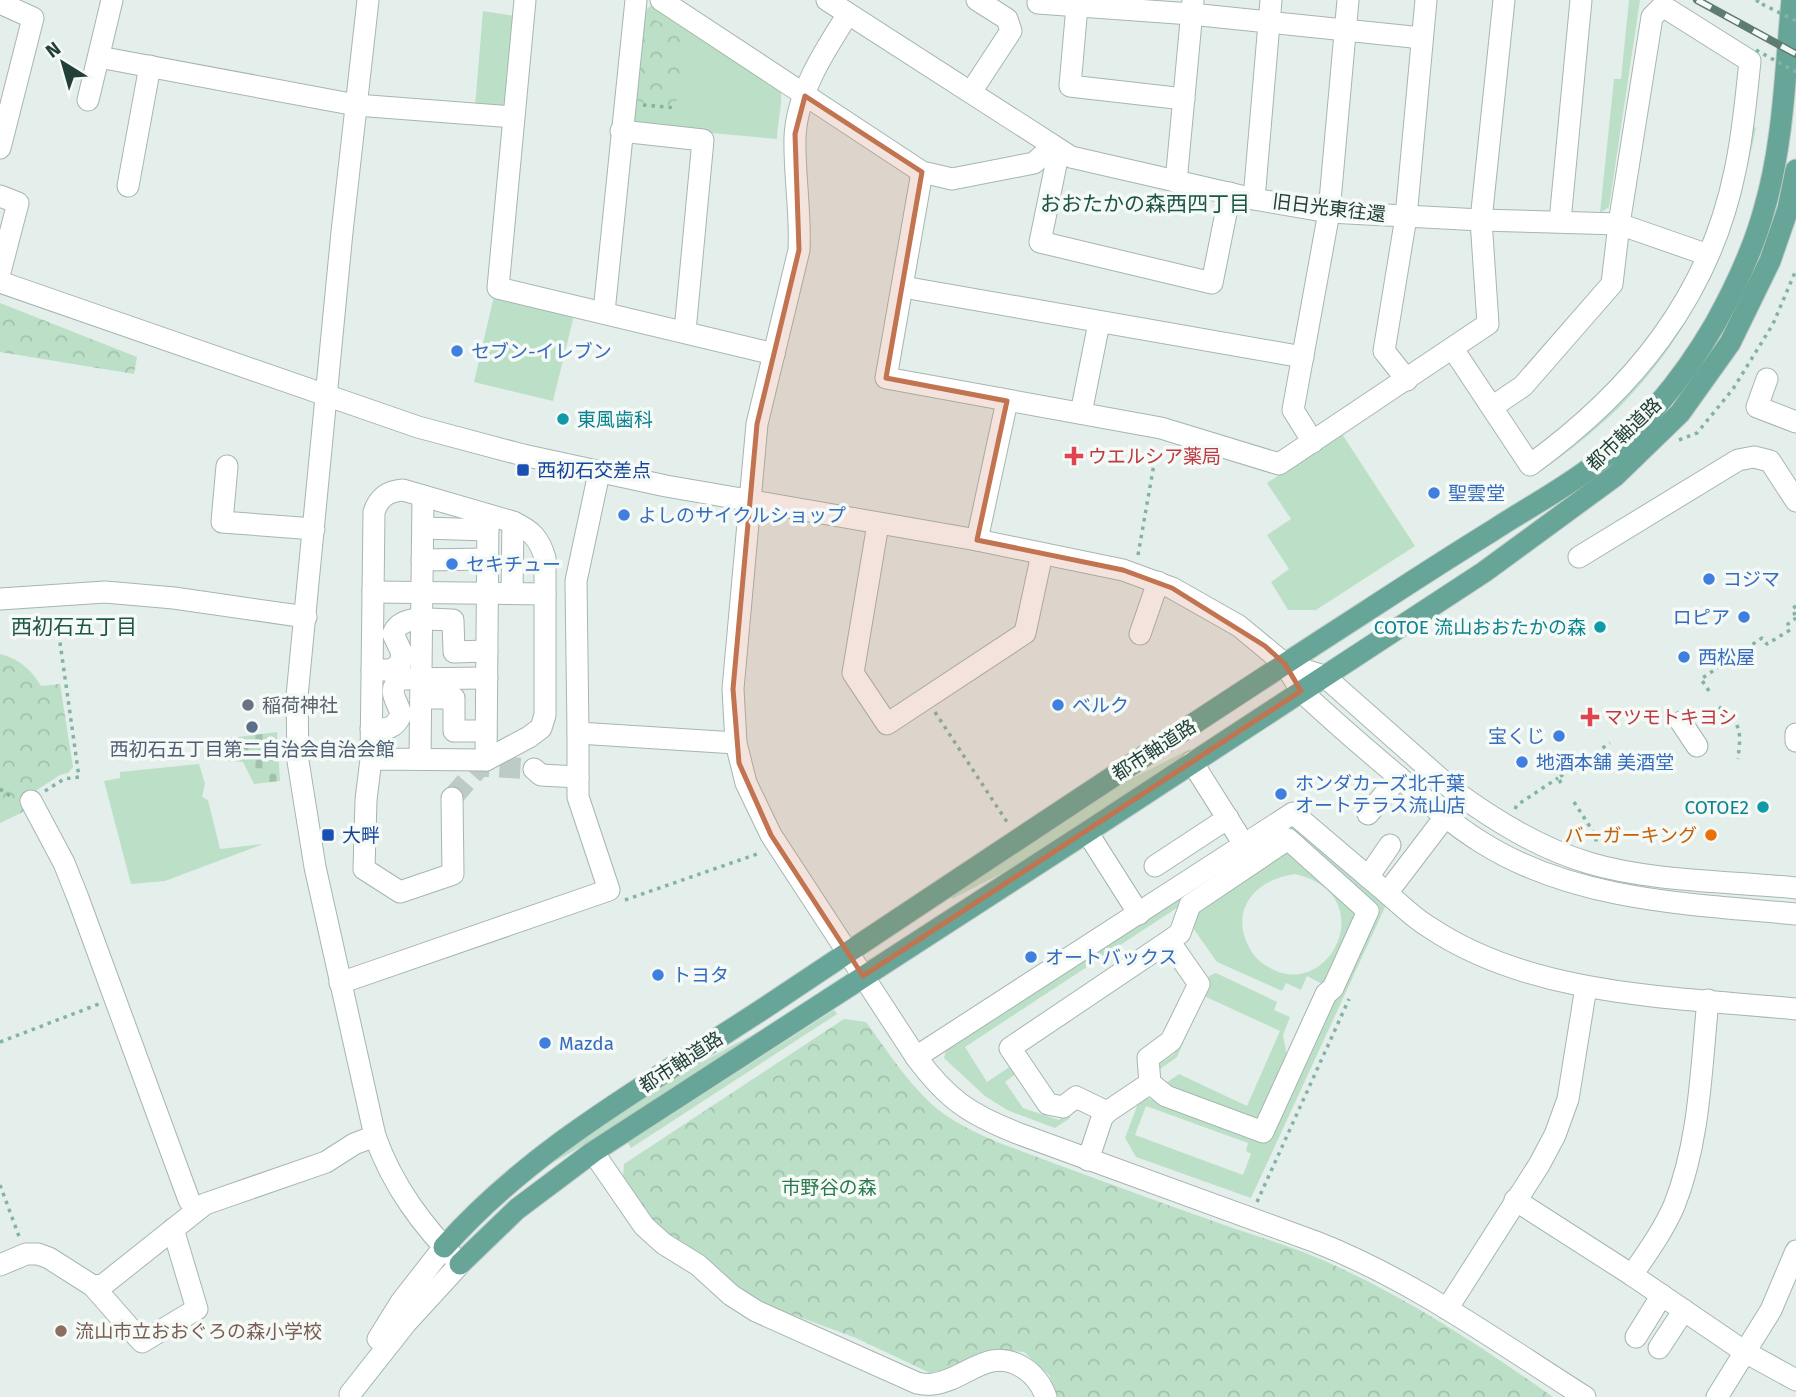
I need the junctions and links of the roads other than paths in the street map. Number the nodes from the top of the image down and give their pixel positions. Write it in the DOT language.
graph roads {
  1 [pos="113,0"];
  2 [pos="368,0"];
  3 [pos="525,0"];
  4 [pos="636,0"];
  5 [pos="661,0"];
  6 [pos="827,0"];
  7 [pos="976,0"];
  8 [pos="1038,0"];
  9 [pos="1271,0"];
  10 [pos="1348,0"];
  11 [pos="1426,0"];
  12 [pos="1504,0"];
  13 [pos="1581,0"];
  14 [pos="1792,0"];
  15 [pos="0,3"];
  16 [pos="1077,6"];
  17 [pos="1192,7"];
  18 [pos="848,13"];
  19 [pos="1269,23"];
  20 [pos="1345,29"];
  21 [pos="1422,38"];
  22 [pos="99,57"];
  23 [pos="150,66"];
  24 [pos="971,92"];
  25 [pos="805,96"];
  26 [pos="1184,99"];
  27 [pos="88,100"];
  28 [pos="356,105"];
  29 [pos="513,117"];
  30 [pos="621,131"];
  31 [pos="0,148"];
  32 [pos="1056,148"];
  33 [pos="1796,170"];
  34 [pos="922,172"];
  35 [pos="1176,182"];
  36 [pos="128,186"];
  37 [pos="1230,193"];
  38 [pos="0,196"];
  39 [pos="1254,199"];
  40 [pos="1329,212"];
  41 [pos="1406,217"];
  42 [pos="1481,220"];
  43 [pos="1560,221"];
  44 [pos="1619,224"];
  45 [pos="1708,255"];
  46 [pos="0,272"];
  47 [pos="0,282"];
  48 [pos="903,287"];
  49 [pos="604,312"];
  50 [pos="1099,323"];
  51 [pos="685,331"];
  52 [pos="1453,349"];
  53 [pos="774,354"];
  54 [pos="1303,357"];
  55 [pos="1767,379"];
  56 [pos="1406,380"];
  57 [pos="328,394"];
  58 [pos="1007,401"];
  59 [pos="1492,407"];
  60 [pos="1082,413"];
  61 [pos="1796,422"];
  62 [pos="1313,442"];
  63 [pos="228,466"];
  64 [pos="599,473"];
  65 [pos="423,496"];
  66 [pos="750,500"];
  67 [pos="1796,501"];
  68 [pos="488,522"];
  69 [pos="513,522"];
  70 [pos="878,524"];
  71 [pos="423,528"];
  72 [pos="314,529"];
  73 [pos="977,540"];
  74 [pos="1042,554"];
  75 [pos="1579,557"];
  76 [pos="488,559"];
  77 [pos="422,560"];
  78 [pos="1158,582"];
  79 [pos="373,592"];
  80 [pos="422,592"];
  81 [pos="488,593"];
  82 [pos="512,593"];
  83 [pos="545,594"];
  84 [pos="0,599"];
  85 [pos="306,617"];
  86 [pos="422,620"];
  87 [pos="1140,634"];
  88 [pos="487,651"];
  89 [pos="1285,664"];
  90 [pos="372,670"];
  91 [pos="1324,676"];
  92 [pos="487,678"];
  93 [pos="422,688"];
  94 [pos="1301,691"];
  95 [pos="1681,722"];
  96 [pos="371,729"];
  97 [pos="486,731"];
  98 [pos="578,733"];
  99 [pos="1796,734"];
  100 [pos="1796,741"];
  101 [pos="736,743"];
  102 [pos="1697,746"];
  103 [pos="371,759"];
  104 [pos="421,760"];
  105 [pos="486,760"];
  106 [pos="1192,762"];
  107 [pos="534,769"];
  108 [pos="578,777"];
  109 [pos="1399,777"];
  110 [pos="452,798"];
  111 [pos="31,801"];
  112 [pos="1368,814"];
  113 [pos="1445,817"];
  114 [pos="1228,818"];
  115 [pos="1087,832"];
  116 [pos="1390,845"];
  117 [pos="1245,846"];
  118 [pos="1155,866"];
  119 [pos="1368,877"];
  120 [pos="1796,888"];
  121 [pos="1387,893"];
  122 [pos="1139,914"];
  123 [pos="1796,914"];
  124 [pos="1169,941"];
  125 [pos="848,952"];
  126 [pos="863,976"];
  127 [pos="340,983"];
  128 [pos="1586,987"];
  129 [pos="1707,1000"];
  130 [pos="1796,1009"];
  131 [pos="916,1057"];
  132 [pos="1150,1083"];
  133 [pos="1107,1112"];
  134 [pos="375,1136"];
  135 [pos="593,1152"];
  136 [pos="1088,1160"];
  137 [pos="1515,1200"];
  138 [pos="196,1210"];
  139 [pos="173,1229"];
  140 [pos="444,1247"];
  141 [pos="1796,1251"];
  142 [pos="460,1264"];
  143 [pos="0,1265"];
  144 [pos="1632,1275"];
  145 [pos="1790,1284"];
  146 [pos="93,1286"];
  147 [pos="1662,1295"];
  148 [pos="1447,1309"];
  149 [pos="1684,1310"];
  150 [pos="1636,1337"];
  151 [pos="1659,1348"];
  152 [pos="1745,1352"];
  153 [pos="1795,1386"];
  154 [pos="349,1395"];
  155 [pos="1046,1397"];
  156 [pos="1585,1397"];
  157 [pos="1717,1397"];
  1 -- 22 [label="street"];
  2 -- 28 [label="street"];
  3 -- 29 [label="street"];
  4 -- 30 [label="street"];
  5 -- 25 [label="street"];
  6 -- 18 [label="street, 旧日光東往還"];
  7 -- 24 [label="street"];
  8 -- 16 [label="street"];
  9 -- 19 [label="street"];
  10 -- 20 [label="street"];
  11 -- 21 [label="street"];
  12 -- 42 [label="street"];
  13 -- 43 [label="street"];
  14 -- 89 [label="main road, 都市軸道路"];
  15 -- 31 [label="street"];
  16 -- 17 [label="street"];
  16 -- 26 [label="street"];
  17 -- 19 [label="street"];
  17 -- 26 [label="street"];
  18 -- 24 [label="street, 旧日光東往還"];
  18 -- 25 [label="street"];
  19 -- 20 [label="street"];
  19 -- 39 [label="street"];
  20 -- 21 [label="street"];
  20 -- 40 [label="street"];
  21 -- 41 [label="street"];
  22 -- 23 [label="street"];
  22 -- 27 [label="street"];
  23 -- 28 [label="street"];
  23 -- 36 [label="street"];
  24 -- 32 [label="street, 旧日光東往還"];
  25 -- 34 [label="street"];
  25 -- 53 [label="street"];
  26 -- 35 [label="street"];
  28 -- 29 [label="street"];
  28 -- 57 [label="street"];
  29 -- 49 [label="street"];
  30 -- 49 [label="street"];
  30 -- 51 [label="street"];
  32 -- 34 [label="street"];
  32 -- 35 [label="street, 旧日光東往還"];
  32 -- 37 [label="street"];
  33 -- 91 [label="main road, 都市軸道路"];
  34 -- 48 [label="street"];
  35 -- 37 [label="street, 旧日光東往還"];
  37 -- 39 [label="street, 旧日光東往還"];
  38 -- 46 [label="street"];
  39 -- 40 [label="street, 旧日光東往還"];
  40 -- 41 [label="street, 旧日光東往還"];
  40 -- 54 [label="street"];
  41 -- 42 [label="street, 旧日光東往還"];
  41 -- 56 [label="street"];
  42 -- 43 [label="street, 旧日光東往還"];
  42 -- 52 [label="street"];
  43 -- 44 [label="street, 旧日光東往還"];
  44 -- 45 [label="street, 旧日光東往還"];
  44 -- 45 [label="street"];
  44 -- 59 [label="street"];
  45 -- 59 [label="street"];
  47 -- 57 [label="street"];
  48 -- 50 [label="street"];
  48 -- 58 [label="street"];
  49 -- 51 [label="street"];
  50 -- 54 [label="street"];
  50 -- 60 [label="street"];
  51 -- 53 [label="street"];
  52 -- 56 [label="street"];
  52 -- 59 [label="street"];
  53 -- 66 [label="street"];
  54 -- 62 [label="street"];
  55 -- 61 [label="street"];
  56 -- 62 [label="street"];
  57 -- 64 [label="street"];
  57 -- 72 [label="street"];
  58 -- 60 [label="street"];
  58 -- 73 [label="street"];
  60 -- 62 [label="street"];
  63 -- 72 [label="street"];
  64 -- 66 [label="street"];
  64 -- 98 [label="street"];
  65 -- 68 [label="street"];
  65 -- 71 [label="street"];
  65 -- 79 [label="street"];
  66 -- 70 [label="street"];
  66 -- 101 [label="street"];
  67 -- 75 [label="street"];
  68 -- 69 [label="street"];
  68 -- 71 [label="street"];
  68 -- 76 [label="street"];
  69 -- 82 [label="street"];
  69 -- 83 [label="street"];
  70 -- 73 [label="street"];
  70 -- 74 [label="street"];
  71 -- 77 [label="street"];
  72 -- 85 [label="street"];
  73 -- 74 [label="street"];
  74 -- 78 [label="street"];
  76 -- 77 [label="street"];
  76 -- 81 [label="street"];
  77 -- 80 [label="street"];
  78 -- 87 [label="street"];
  78 -- 89 [label="street"];
  79 -- 80 [label="street"];
  79 -- 90 [label="street"];
  80 -- 81 [label="street"];
  80 -- 86 [label="street"];
  81 -- 82 [label="street"];
  81 -- 88 [label="street"];
  82 -- 83 [label="street"];
  83 -- 105 [label="street"];
  84 -- 85 [label="street"];
  85 -- 127 [label="street"];
  86 -- 88 [label="street"];
  86 -- 90 [label="street"];
  86 -- 93 [label="street"];
  88 -- 92 [label="street"];
  89 -- 91 [label="street"];
  89 -- 94 [label="street"];
  89 -- 125 [label="main road, 都市軸道路"];
  90 -- 96 [label="street"];
  91 -- 94 [label="main road, 都市軸道路"];
  91 -- 120 [label="street"];
  92 -- 93 [label="street"];
  92 -- 97 [label="street"];
  93 -- 96 [label="street"];
  93 -- 97 [label="street"];
  93 -- 104 [label="street"];
  94 -- 106 [label="main road, 都市軸道路"];
  94 -- 109 [label="street"];
  95 -- 102 [label="street"];
  96 -- 103 [label="street"];
  97 -- 105 [label="street"];
  98 -- 101 [label="street"];
  98 -- 108 [label="street"];
  99 -- 100 [label="street"];
  101 -- 125 [label="street"];
  103 -- 104 [label="street"];
  103 -- 110 [label="street"];
  104 -- 105 [label="street"];
  106 -- 114 [label="street"];
  106 -- 115 [label="main road, 都市軸道路"];
  107 -- 108 [label="street"];
  108 -- 127 [label="street"];
  109 -- 112 [label="street"];
  109 -- 113 [label="street"];
  111 -- 138 [label="street"];
  113 -- 121 [label="street"];
  113 -- 123 [label="street"];
  114 -- 117 [label="street"];
  114 -- 118 [label="street"];
  115 -- 122 [label="street"];
  115 -- 126 [label="main road, 都市軸道路"];
  116 -- 119 [label="street"];
  117 -- 119 [label="street"];
  117 -- 122 [label="street"];
  119 -- 121 [label="street"];
  121 -- 128 [label="street"];
  122 -- 131 [label="street"];
  124 -- 132 [label="street"];
  124 -- 132 [label="street"];
  124 -- 133 [label="street"];
  125 -- 126 [label="street"];
  125 -- 140 [label="main road, 都市軸道路"];
  126 -- 131 [label="street"];
  126 -- 135 [label="main road, 都市軸道路"];
  127 -- 134 [label="street"];
  128 -- 129 [label="street"];
  128 -- 137 [label="street"];
  129 -- 130 [label="street"];
  129 -- 144 [label="street"];
  131 -- 136 [label="street"];
  132 -- 133 [label="street"];
  133 -- 136 [label="street"];
  134 -- 138 [label="street"];
  134 -- 140 [label="street"];
  135 -- 142 [label="main road, 都市軸道路"];
  135 -- 155 [label="street"];
  136 -- 148 [label="street"];
  137 -- 144 [label="street"];
  137 -- 148 [label="street"];
  138 -- 139 [label="street"];
  139 -- 146 [label="street"];
  139 -- 146 [label="street"];
  140 -- 142 [label="street"];
  140 -- 154 [label="street, 都市軸道路"];
  141 -- 145 [label="street"];
  142 -- 154 [label="street"];
  143 -- 146 [label="street"];
  144 -- 147 [label="street"];
  145 -- 152 [label="street"];
  147 -- 149 [label="street"];
  147 -- 150 [label="street"];
  148 -- 156 [label="street"];
  149 -- 151 [label="street"];
  149 -- 152 [label="street"];
  152 -- 153 [label="street"];
  152 -- 157 [label="street"];
}
